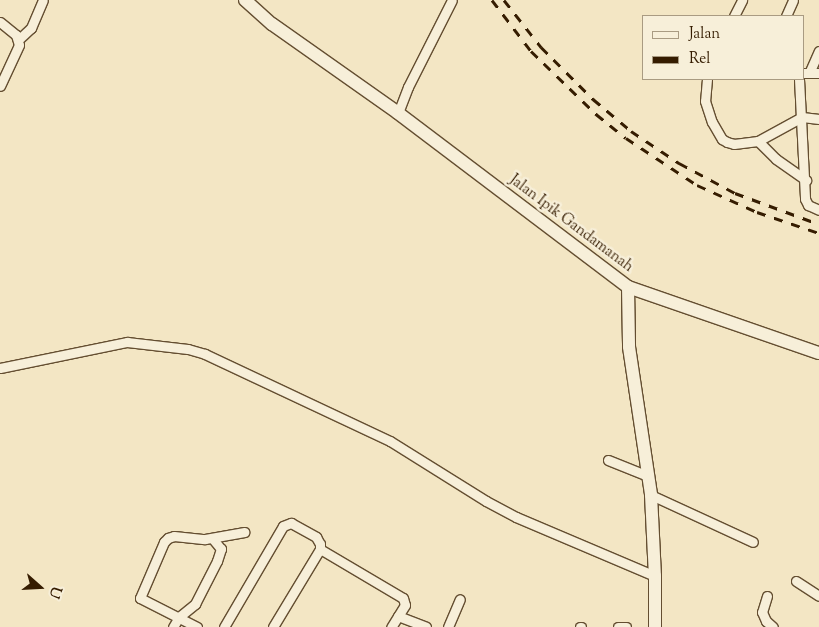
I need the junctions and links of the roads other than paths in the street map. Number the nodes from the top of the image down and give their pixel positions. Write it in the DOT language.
graph roads {
  1 [pos="43,0"];
  2 [pos="245,0"];
  3 [pos="452,0"];
  4 [pos="742,0"];
  5 [pos="793,0"];
  6 [pos="734,15"];
  7 [pos="786,15"];
  8 [pos="0,22"];
  9 [pos="18,40"];
  10 [pos="819,51"];
  11 [pos="811,72"];
  12 [pos="706,80"];
  13 [pos="799,80"];
  14 [pos="0,86"];
  15 [pos="398,114"];
  16 [pos="802,117"];
  17 [pos="819,119"];
  18 [pos="758,141"];
  19 [pos="806,180"];
  20 [pos="819,210"];
  21 [pos="628,287"];
  22 [pos="819,353"];
  23 [pos="0,368"];
  24 [pos="608,460"];
  25 [pos="648,476"];
  26 [pos="650,495"];
  27 [pos="244,532"];
  28 [pos="212,538"];
  29 [pos="754,542"];
  30 [pos="320,549"];
  31 [pos="655,576"];
  32 [pos="796,581"];
  33 [pos="767,596"];
  34 [pos="819,596"];
  35 [pos="460,599"];
  36 [pos="398,616"];
  37 [pos="179,617"];
  38 [pos="173,627"];
  39 [pos="197,627"];
  40 [pos="224,627"];
  41 [pos="273,627"];
  42 [pos="391,627"];
  43 [pos="426,627"];
  44 [pos="448,627"];
  45 [pos="618,627"];
  46 [pos="626,627"];
  47 [pos="655,627"];
  48 [pos="773,627"];
  1 -- 9 [label="street"];
  2 -- 15 [label="street, Jalan Ipik Gandamanah"];
  3 -- 15 [label="street"];
  4 -- 6 [label="street"];
  5 -- 7 [label="street"];
  8 -- 9 [label="street"];
  9 -- 14 [label="street"];
  10 -- 11 [label="street"];
  12 -- 18 [label="street"];
  13 -- 16 [label="street"];
  15 -- 21 [label="street, Jalan Ipik Gandamanah"];
  16 -- 17 [label="street"];
  16 -- 18 [label="street"];
  16 -- 19 [label="street"];
  18 -- 19 [label="street"];
  19 -- 20 [label="street"];
  21 -- 22 [label="street"];
  21 -- 25 [label="street, Jalan Ipik Gandamanah"];
  23 -- 31 [label="street"];
  24 -- 25 [label="street"];
  25 -- 26 [label="street, Jalan Ipik Gandamanah"];
  26 -- 29 [label="street"];
  26 -- 31 [label="street, Jalan Ipik Gandamanah"];
  27 -- 28 [label="street"];
  28 -- 37 [label="street"];
  28 -- 37 [label="street"];
  30 -- 36 [label="street"];
  30 -- 40 [label="street"];
  30 -- 41 [label="street"];
  31 -- 47 [label="street, Jalan Ipik Gandamanah"];
  32 -- 34 [label="street"];
  33 -- 48 [label="street"];
  35 -- 44 [label="street"];
  36 -- 42 [label="street"];
  36 -- 43 [label="street"];
  37 -- 38 [label="street"];
  37 -- 39 [label="street"];
  45 -- 46 [label="street"];
}
